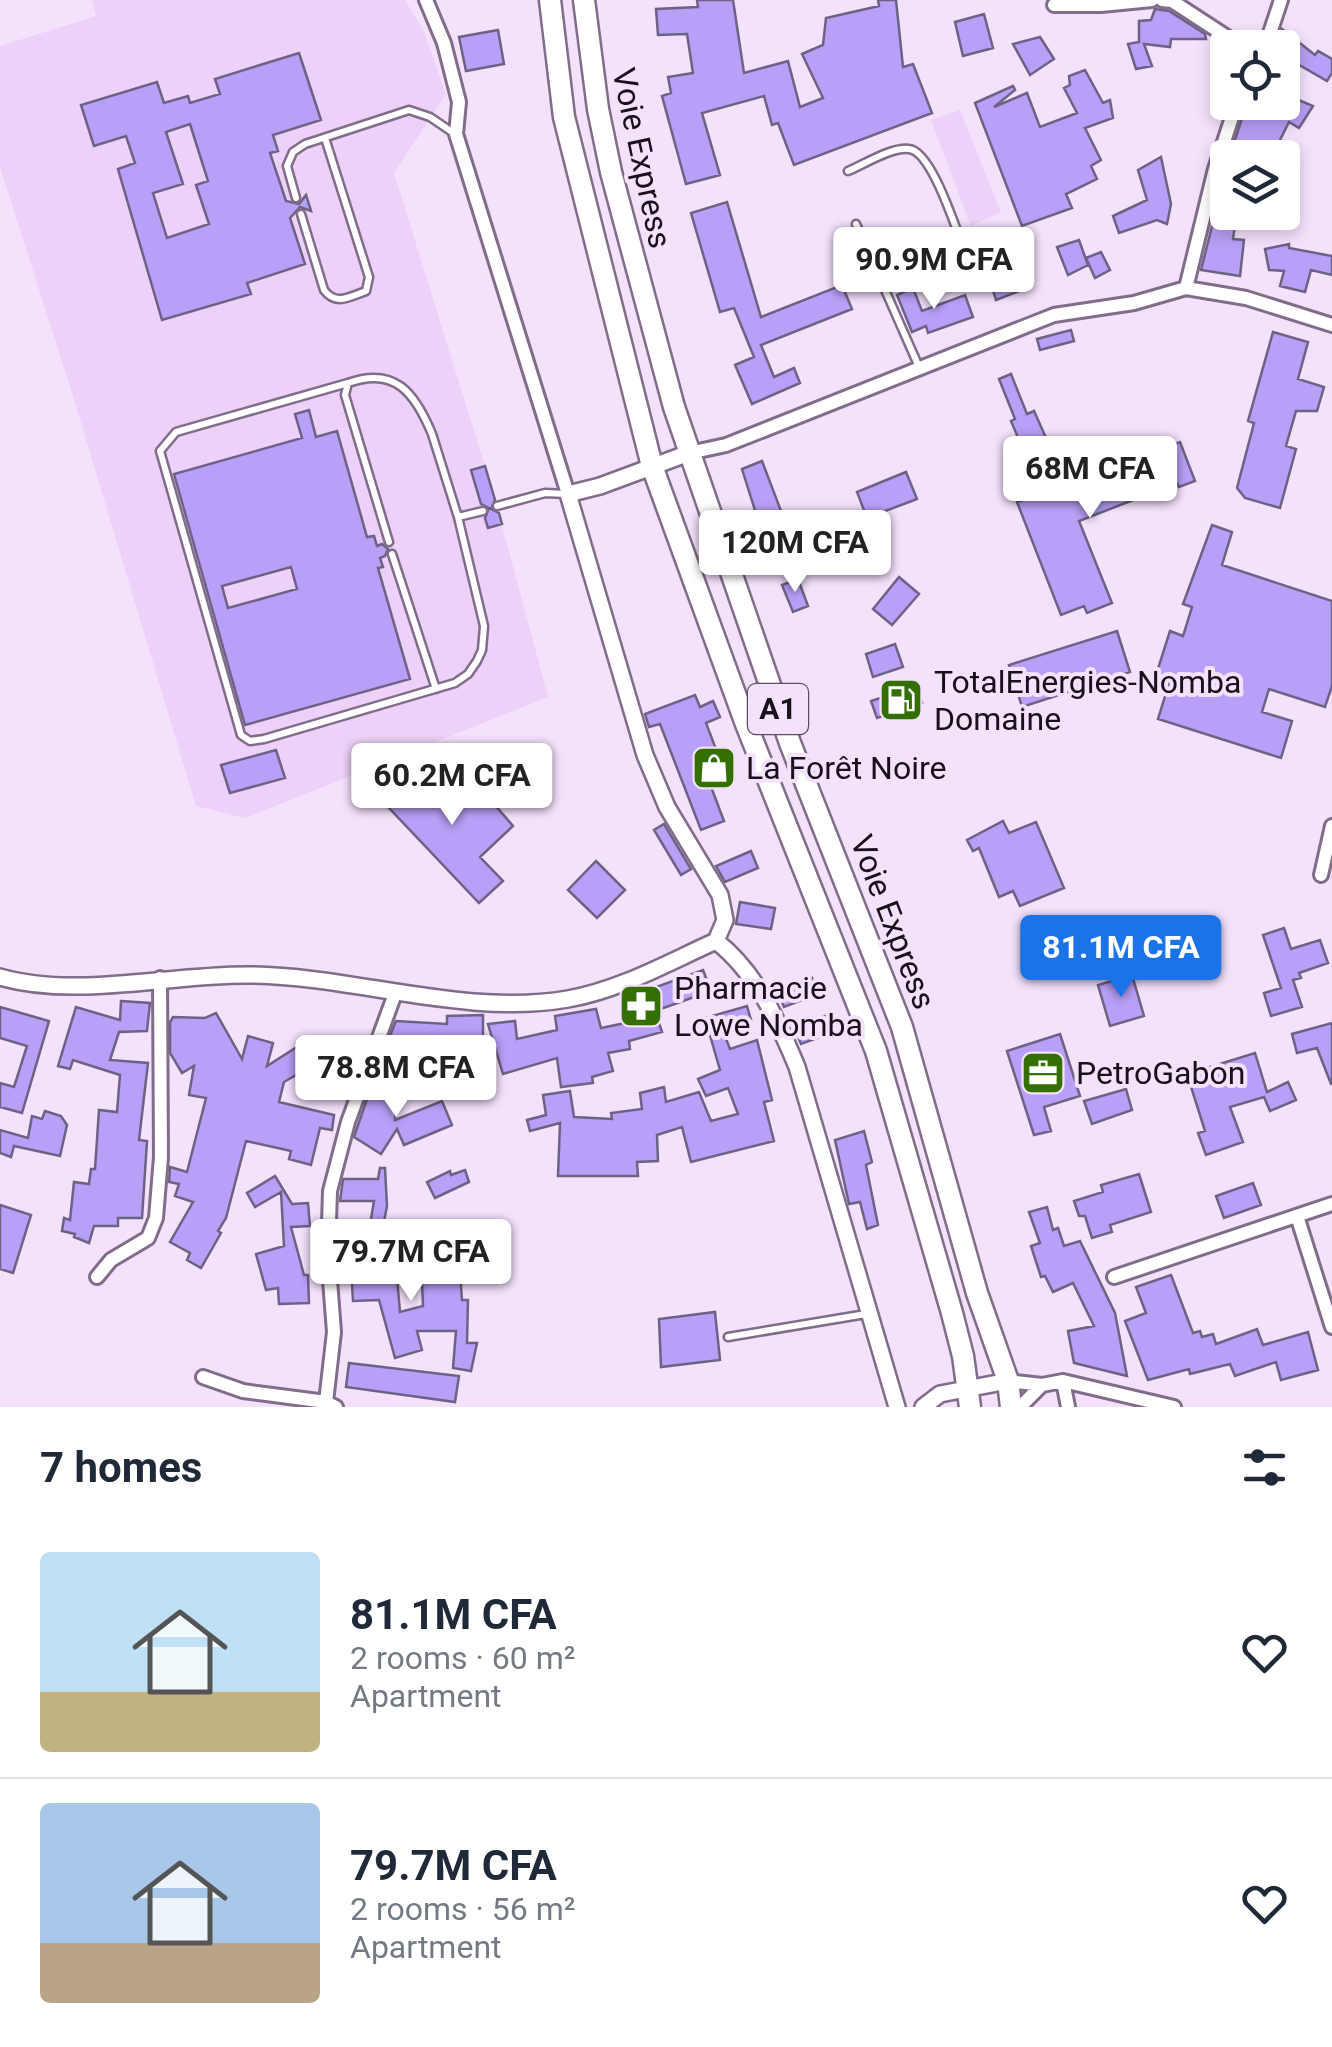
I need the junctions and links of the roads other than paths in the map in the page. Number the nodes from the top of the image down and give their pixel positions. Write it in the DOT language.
graph roads {
  1 [pos="426,0"];
  2 [pos="550,0"];
  3 [pos="584,0"];
  4 [pos="1152,0"];
  5 [pos="1162,0"];
  6 [pos="1281,0"];
  7 [pos="1054,5"];
  8 [pos="1216,30"];
  9 [pos="1271,30"];
  10 [pos="1231,120"];
  11 [pos="456,134"];
  12 [pos="325,138"];
  13 [pos="848,171"];
  14 [pos="296,198"];
  15 [pos="301,214"];
  16 [pos="856,224"];
  17 [pos="1020,238"];
  18 [pos="1186,288"];
  19 [pos="1332,324"];
  20 [pos="919,367"];
  21 [pos="348,383"];
  22 [pos="689,453"];
  23 [pos="652,466"];
  24 [pos="568,494"];
  25 [pos="497,506"];
  26 [pos="483,510"];
  27 [pos="458,517"];
  28 [pos="389,542"];
  29 [pos="392,554"];
  30 [pos="436,688"];
  31 [pos="1332,826"];
  32 [pos="1321,875"];
  33 [pos="716,941"];
  34 [pos="0,976"];
  35 [pos="160,978"];
  36 [pos="396,991"];
  37 [pos="1332,1204"];
  38 [pos="1297,1216"];
  39 [pos="97,1277"];
  40 [pos="1114,1277"];
  41 [pos="867,1314"];
  42 [pos="1332,1326"];
  43 [pos="728,1337"];
  44 [pos="204,1377"];
  45 [pos="1008,1381"];
  46 [pos="1064,1381"];
  47 [pos="1042,1385"];
  48 [pos="968,1397"];
  49 [pos="328,1405"];
  50 [pos="897,1407"];
  51 [pos="922,1407"];
  52 [pos="1011,1407"];
  53 [pos="1020,1407"];
  54 [pos="1068,1407"];
  55 [pos="1174,1407"];
  1 -- 11 [label="street"];
  2 -- 23 [label="highway, A1"];
  3 -- 22 [label="highway, Voie Express / A1"];
  4 -- 7 [label="street"];
  5 -- 8 [label="street"];
  6 -- 9 [label="street"];
  10 -- 18 [label="street"];
  11 -- 12 [label="lane"];
  11 -- 24 [label="street"];
  12 -- 14 [label="lane"];
  12 -- 15 [label="lane"];
  13 -- 17 [label="lane"];
  16 -- 20 [label="lane"];
  18 -- 19 [label="street"];
  18 -- 20 [label="street"];
  20 -- 22 [label="street"];
  21 -- 27 [label="lane"];
  21 -- 28 [label="lane"];
  21 -- 30 [label="lane"];
  22 -- 23 [label="street"];
  22 -- 45 [label="highway, Voie Express / A1"];
  23 -- 24 [label="street"];
  23 -- 48 [label="highway, A1"];
  24 -- 25 [label="lane"];
  24 -- 33 [label="street"];
  26 -- 27 [label="lane"];
  27 -- 30 [label="lane"];
  29 -- 30 [label="lane"];
  31 -- 32 [label="street"];
  33 -- 36 [label="street"];
  33 -- 41 [label="street"];
  34 -- 35 [label="street"];
  35 -- 36 [label="street"];
  35 -- 39 [label="street"];
  36 -- 49 [label="street"];
  37 -- 38 [label="street"];
  38 -- 40 [label="street"];
  38 -- 42 [label="street"];
  41 -- 43 [label="lane"];
  41 -- 50 [label="street"];
  44 -- 49 [label="street"];
  45 -- 47 [label="street"];
  45 -- 48 [label="street"];
  45 -- 52 [label="highway, Voie Express / A1"];
  46 -- 47 [label="street"];
  46 -- 54 [label="street"];
  46 -- 55 [label="street"];
  47 -- 53 [label="street"];
  48 -- 51 [label="street"];
}
